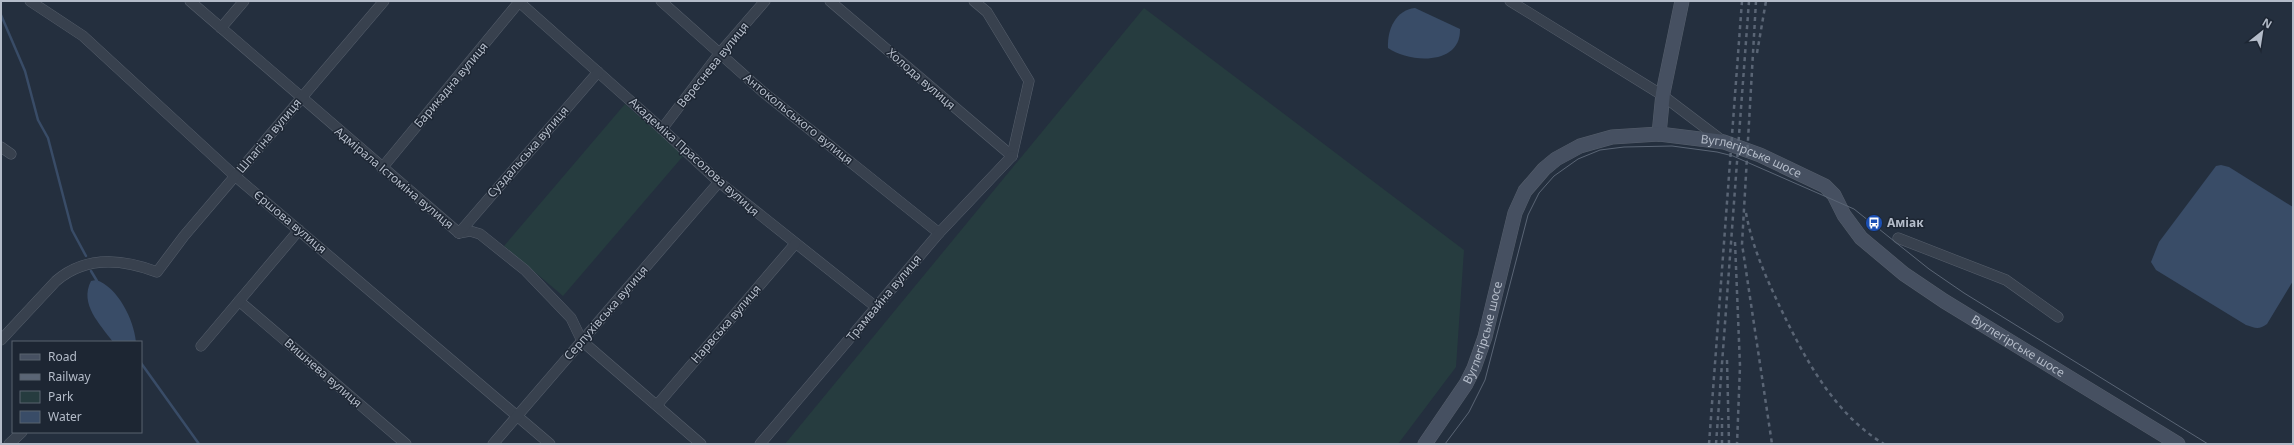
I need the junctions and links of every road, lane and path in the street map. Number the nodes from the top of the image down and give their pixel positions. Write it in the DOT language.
graph roads {
  1 [pos="30,1"];
  2 [pos="190,1"];
  3 [pos="244,1"];
  4 [pos="384,1"];
  5 [pos="661,1"];
  6 [pos="765,1"];
  7 [pos="830,1"];
  8 [pos="974,1"];
  9 [pos="1510,1"];
  10 [pos="1682,1"];
  11 [pos="519,2"];
  12 [pos="222,28"];
  13 [pos="719,54"];
  14 [pos="598,72"];
  15 [pos="1662,95"];
  16 [pos="301,98"];
  17 [pos="662,129"];
  18 [pos="1658,134"];
  19 [pos="1724,142"];
  20 [pos="1,147"];
  21 [pos="11,154"];
  22 [pos="1012,156"];
  23 [pos="382,168"];
  24 [pos="235,176"];
  25 [pos="719,182"];
  26 [pos="299,230"];
  27 [pos="459,233"];
  28 [pos="940,233"];
  29 [pos="1898,238"];
  30 [pos="795,244"];
  31 [pos="239,301"];
  32 [pos="876,307"];
  33 [pos="2058,317"];
  34 [pos="3,334"];
  35 [pos="582,341"];
  36 [pos="201,346"];
  37 [pos="657,405"];
  38 [pos="518,416"];
  39 [pos="21,433"];
  40 [pos="9,444"];
  41 [pos="406,444"];
  42 [pos="493,444"];
  43 [pos="550,444"];
  44 [pos="702,444"];
  45 [pos="760,444"];
  46 [pos="1425,444"];
  47 [pos="2178,444"];
  1 -- 24 [label="street, Єршова вулиця"];
  2 -- 12 [label="street, Адмірала Істоміна вулиця"];
  3 -- 12 [label="street"];
  4 -- 16 [label="street, Шпагіна вулиця"];
  5 -- 13 [label="street, Антокольського вулиця"];
  6 -- 13 [label="street, Вереснева вулиця"];
  7 -- 22 [label="street, Холода вулиця"];
  8 -- 22 [label="street"];
  9 -- 15 [label="street"];
  10 -- 15 [label="street"];
  11 -- 14 [label="street, Академіка Прасолова вулиця"];
  11 -- 23 [label="street, Барикадна вулиця"];
  12 -- 16 [label="street, Адмірала Істоміна вулиця"];
  13 -- 17 [label="street, Вереснева вулиця"];
  13 -- 28 [label="street, Антокольського вулиця"];
  14 -- 17 [label="street, Академіка Прасолова вулиця"];
  14 -- 27 [label="street, Суздальська вулиця"];
  15 -- 18 [label="street"];
  15 -- 19 [label="street"];
  16 -- 23 [label="street, Адмірала Істоміна вулиця"];
  16 -- 24 [label="street, Шпагіна вулиця"];
  17 -- 25 [label="street, Академіка Прасолова вулиця"];
  18 -- 19 [label="street, Вуглегірське шосе"];
  18 -- 46 [label="street, Вуглегірське шосе"];
  19 -- 47 [label="street, Вуглегірське шосе"];
  20 -- 21 [label="street"];
  22 -- 28 [label="street, Трамвайна вулиця"];
  23 -- 27 [label="street, Адмірала Істоміна вулиця"];
  24 -- 26 [label="street, Єршова вулиця"];
  24 -- 34 [label="street, Шпагіна вулиця"];
  25 -- 30 [label="street, Академіка Прасолова вулиця"];
  25 -- 35 [label="street, Серпухівська вулиця"];
  26 -- 31 [label="street"];
  26 -- 38 [label="street, Єршова вулиця"];
  27 -- 35 [label="street, Адмірала Істоміна вулиця"];
  28 -- 32 [label="street, Трамвайна вулиця"];
  29 -- 33 [label="street"];
  30 -- 32 [label="street, Академіка Прасолова вулиця"];
  30 -- 37 [label="street, Нарвська вулиця"];
  31 -- 36 [label="street"];
  31 -- 41 [label="street, Вишнева вулиця"];
  32 -- 45 [label="street, Трамвайна вулиця"];
  35 -- 37 [label="street, Адмірала Істоміна вулиця"];
  35 -- 38 [label="street, Серпухівська вулиця"];
  37 -- 44 [label="street, Адмірала Істоміна вулиця"];
  38 -- 42 [label="street, Серпухівська вулиця"];
  38 -- 43 [label="street, Єршова вулиця"];
  39 -- 40 [label="street"];
}
